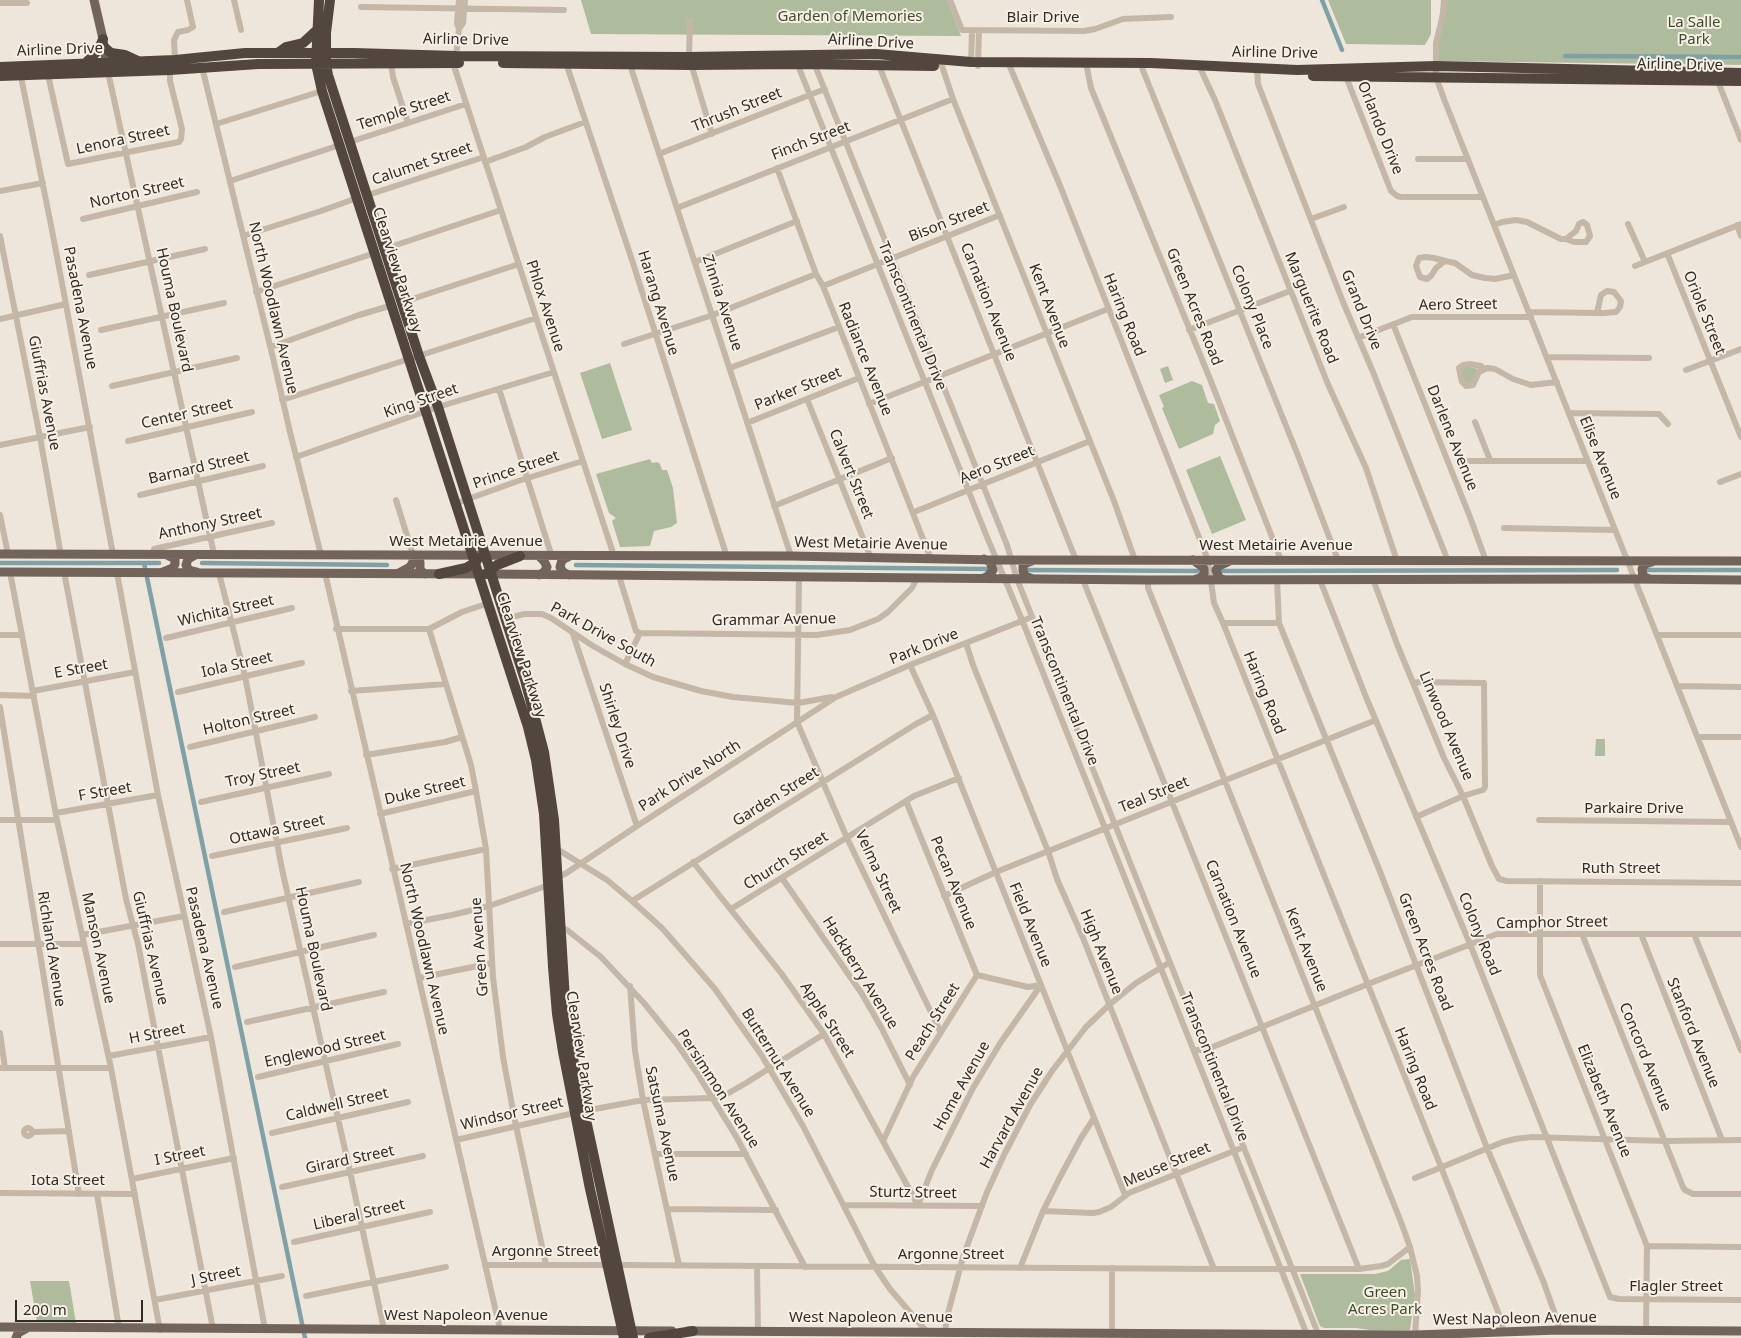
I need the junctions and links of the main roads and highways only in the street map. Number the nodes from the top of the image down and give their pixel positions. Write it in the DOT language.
graph roads {
  1 [pos="94,0"];
  2 [pos="319,0"];
  3 [pos="330,0"];
  4 [pos="316,31"];
  5 [pos="104,43"];
  6 [pos="277,53"];
  7 [pos="321,53"];
  8 [pos="209,57"];
  9 [pos="454,59"];
  10 [pos="813,59"];
  11 [pos="139,62"];
  12 [pos="86,64"];
  13 [pos="321,64"];
  14 [pos="941,64"];
  15 [pos="173,65"];
  16 [pos="0,67"];
  17 [pos="198,67"];
  18 [pos="107,68"];
  19 [pos="20,71"];
  20 [pos="1345,72"];
  21 [pos="1741,73"];
  22 [pos="1553,74"];
  23 [pos="0,76"];
  24 [pos="1717,76"];
  25 [pos="1741,80"];
  26 [pos="380,247"];
  27 [pos="415,358"];
  28 [pos="454,458"];
  29 [pos="442,462"];
  30 [pos="462,502"];
  31 [pos="158,552"];
  32 [pos="200,554"];
  33 [pos="3,555"];
  34 [pos="392,556"];
  35 [pos="520,556"];
  36 [pos="539,556"];
  37 [pos="479,557"];
  38 [pos="568,557"];
  39 [pos="417,559"];
  40 [pos="984,560"];
  41 [pos="1034,560"];
  42 [pos="1189,560"];
  43 [pos="1235,560"];
  44 [pos="1612,561"];
  45 [pos="1655,561"];
  46 [pos="1741,561"];
  47 [pos="0,572"];
  48 [pos="156,573"];
  49 [pos="202,573"];
  50 [pos="396,573"];
  51 [pos="486,573"];
  52 [pos="413,574"];
  53 [pos="425,574"];
  54 [pos="439,574"];
  55 [pos="539,575"];
  56 [pos="570,576"];
  57 [pos="978,579"];
  58 [pos="1035,579"];
  59 [pos="1604,579"];
  60 [pos="1649,579"];
  61 [pos="1193,580"];
  62 [pos="1224,580"];
  63 [pos="1741,580"];
  64 [pos="494,619"];
  65 [pos="511,638"];
  66 [pos="552,847"];
  67 [pos="549,885"];
  68 [pos="560,923"];
  69 [pos="579,1112"];
  70 [pos="612,1264"];
  71 [pos="0,1327"];
  72 [pos="27,1328"];
  73 [pos="100,1328"];
  74 [pos="143,1329"];
  75 [pos="504,1330"];
  76 [pos="548,1330"];
  77 [pos="586,1330"];
  78 [pos="693,1331"];
  79 [pos="753,1331"];
  80 [pos="1741,1331"];
  81 [pos="626,1333"];
  82 [pos="1480,1333"];
  83 [pos="1227,1334"];
  84 [pos="724,1335"];
  85 [pos="1191,1336"];
  86 [pos="1308,1336"];
  87 [pos="1319,1336"];
  88 [pos="1443,1336"];
  89 [pos="16,1338"];
  90 [pos="110,1338"];
  91 [pos="132,1338"];
  92 [pos="520,1338"];
  93 [pos="534,1338"];
  94 [pos="592,1338"];
  95 [pos="649,1338"];
  96 [pos="740,1338"];
  97 [pos="1215,1338"];
  98 [pos="1472,1338"];
  1 -- 5 [label="main road"];
  2 -- 4 [label="highway, Clearview Parkway"];
  3 -- 7 [label="highway"];
  4 -- 6 [label="highway"];
  4 -- 7 [label="highway, Clearview Parkway"];
  5 -- 11 [label="highway"];
  5 -- 12 [label="highway"];
  5 -- 18 [label="main road"];
  6 -- 7 [label="highway, Airline Drive"];
  6 -- 8 [label="highway, Airline Drive"];
  7 -- 9 [label="highway, Airline Drive"];
  7 -- 13 [label="highway, Clearview Parkway"];
  8 -- 15 [label="highway, Airline Drive"];
  8 -- 17 [label="highway"];
  9 -- 10 [label="highway, Airline Drive"];
  9 -- 13 [label="highway, Airline Drive"];
  10 -- 14 [label="highway, Airline Drive"];
  10 -- 14 [label="highway, Airline Drive"];
  11 -- 15 [label="highway, Airline Drive"];
  11 -- 18 [label="highway, Airline Drive"];
  12 -- 18 [label="highway, Airline Drive"];
  12 -- 19 [label="highway, Airline Drive"];
  13 -- 17 [label="highway, Airline Drive"];
  13 -- 26 [label="highway, Clearview Parkway"];
  13 -- 26 [label="highway, Clearview Parkway"];
  14 -- 20 [label="highway, Airline Drive"];
  15 -- 17 [label="highway, Airline Drive"];
  15 -- 18 [label="highway, Airline Drive"];
  16 -- 19 [label="highway, Airline Drive"];
  18 -- 19 [label="highway, Airline Drive"];
  19 -- 23 [label="highway, Airline Drive"];
  20 -- 22 [label="highway, Airline Drive"];
  20 -- 22 [label="highway, Airline Drive"];
  21 -- 24 [label="highway, Airline Drive"];
  22 -- 24 [label="highway, Airline Drive"];
  24 -- 25 [label="highway, Airline Drive"];
  26 -- 27 [label="highway, Clearview Parkway"];
  27 -- 28 [label="highway, Clearview Parkway"];
  27 -- 29 [label="highway, Clearview Parkway"];
  28 -- 29 [label="highway"];
  28 -- 30 [label="highway, Clearview Parkway"];
  29 -- 30 [label="highway, Clearview Parkway"];
  30 -- 37 [label="highway, Clearview Parkway"];
  30 -- 37 [label="highway, Clearview Parkway"];
  31 -- 32 [label="main road, West Metairie Avenue"];
  31 -- 33 [label="main road, West Metairie Avenue"];
  31 -- 48 [label="main road"];
  32 -- 34 [label="main road, West Metairie Avenue"];
  32 -- 49 [label="main road"];
  34 -- 39 [label="main road, West Metairie Avenue"];
  34 -- 50 [label="main road"];
  35 -- 36 [label="main road, West Metairie Avenue"];
  35 -- 37 [label="main road, West Metairie Avenue"];
  35 -- 51 [label="highway"];
  36 -- 38 [label="main road, West Metairie Avenue"];
  36 -- 55 [label="main road"];
  37 -- 39 [label="main road, West Metairie Avenue"];
  37 -- 51 [label="highway, Clearview Parkway"];
  37 -- 54 [label="highway"];
  38 -- 40 [label="main road, West Metairie Avenue"];
  38 -- 56 [label="main road"];
  39 -- 50 [label="main road"];
  39 -- 52 [label="main road"];
  39 -- 53 [label="main road"];
  40 -- 41 [label="main road, West Metairie Avenue"];
  40 -- 57 [label="main road"];
  41 -- 42 [label="main road, West Metairie Avenue"];
  41 -- 58 [label="main road"];
  42 -- 43 [label="main road, West Metairie Avenue"];
  42 -- 61 [label="main road"];
  43 -- 44 [label="main road, West Metairie Avenue"];
  43 -- 62 [label="main road"];
  44 -- 45 [label="main road, West Metairie Avenue"];
  44 -- 59 [label="main road"];
  45 -- 46 [label="main road, West Metairie Avenue"];
  45 -- 60 [label="main road"];
  47 -- 48 [label="main road"];
  48 -- 49 [label="main road"];
  49 -- 50 [label="main road"];
  50 -- 52 [label="main road"];
  51 -- 54 [label="main road"];
  51 -- 55 [label="main road"];
  51 -- 64 [label="highway, Clearview Parkway"];
  51 -- 65 [label="highway, Clearview Parkway"];
  52 -- 53 [label="main road"];
  53 -- 54 [label="main road"];
  55 -- 56 [label="main road"];
  56 -- 57 [label="main road"];
  57 -- 58 [label="main road"];
  58 -- 61 [label="main road"];
  59 -- 60 [label="main road"];
  59 -- 62 [label="main road"];
  60 -- 63 [label="main road"];
  61 -- 62 [label="main road"];
  64 -- 65 [label="highway"];
  64 -- 66 [label="highway, Clearview Parkway"];
  65 -- 66 [label="highway, Clearview Parkway"];
  66 -- 67 [label="highway, Clearview Parkway"];
  66 -- 68 [label="highway, Clearview Parkway"];
  67 -- 68 [label="highway"];
  67 -- 69 [label="highway, Clearview Parkway"];
  68 -- 69 [label="highway, Clearview Parkway"];
  69 -- 70 [label="highway, Clearview Parkway"];
  69 -- 70 [label="highway, Clearview Parkway"];
  70 -- 81 [label="highway, Clearview Parkway"];
  71 -- 72 [label="main road, West Napoleon Avenue"];
  72 -- 73 [label="main road, West Napoleon Avenue"];
  72 -- 89 [label="main road"];
  73 -- 74 [label="main road, West Napoleon Avenue"];
  73 -- 90 [label="main road"];
  74 -- 75 [label="main road, West Napoleon Avenue"];
  74 -- 91 [label="main road"];
  75 -- 76 [label="main road, West Napoleon Avenue"];
  75 -- 92 [label="main road"];
  76 -- 77 [label="main road, West Napoleon Avenue"];
  76 -- 93 [label="main road"];
  77 -- 81 [label="main road, West Napoleon Avenue"];
  77 -- 94 [label="main road"];
  78 -- 81 [label="main road, West Napoleon Avenue"];
  78 -- 84 [label="main road, West Napoleon Avenue"];
  78 -- 95 [label="highway"];
  79 -- 84 [label="main road, West Napoleon Avenue"];
  79 -- 85 [label="main road, West Napoleon Avenue"];
  79 -- 96 [label="main road"];
  80 -- 82 [label="main road, West Napoleon Avenue"];
  82 -- 88 [label="main road, West Napoleon Avenue"];
  82 -- 98 [label="main road"];
  83 -- 85 [label="main road, West Napoleon Avenue"];
  83 -- 86 [label="main road, West Napoleon Avenue"];
  83 -- 97 [label="main road"];
  86 -- 87 [label="main road, West Napoleon Avenue"];
  87 -- 88 [label="main road, West Napoleon Avenue"];
}
